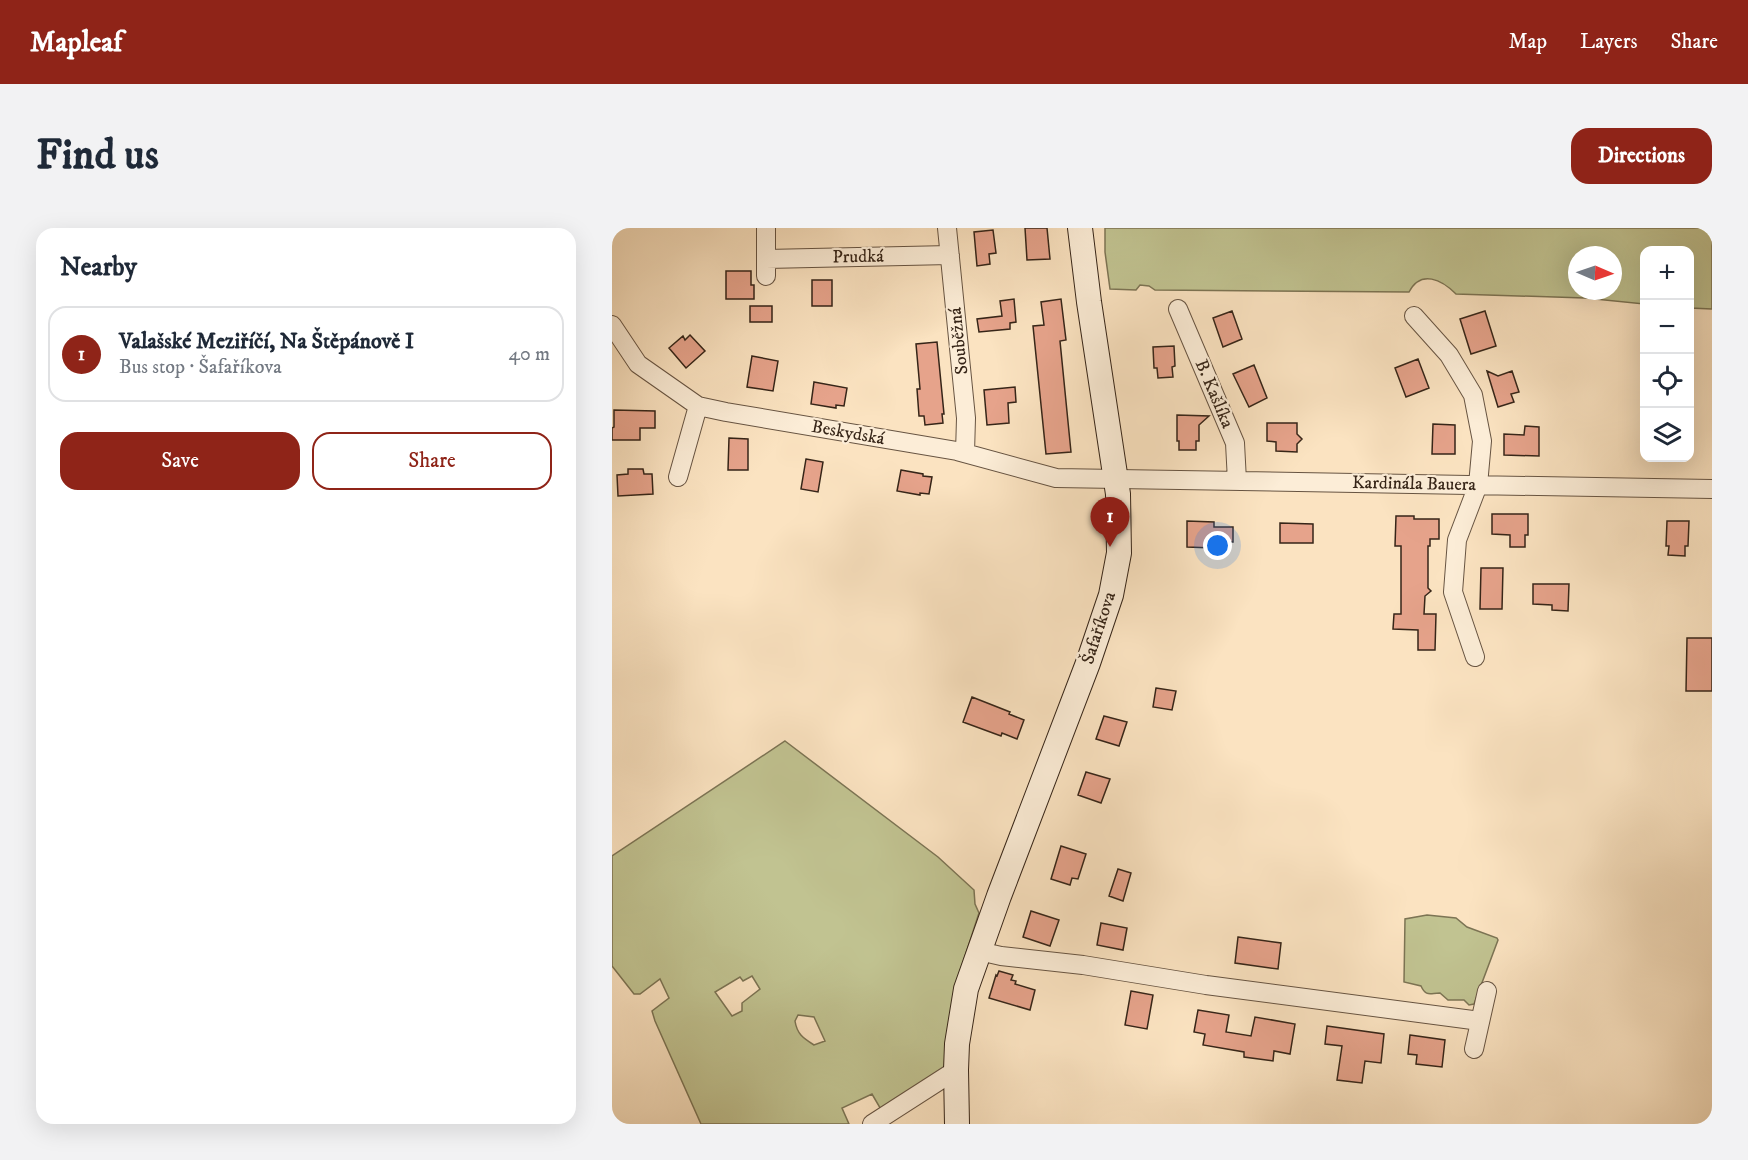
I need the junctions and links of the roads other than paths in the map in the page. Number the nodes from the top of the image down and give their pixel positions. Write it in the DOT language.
graph roads {
  1 [pos="766,228"];
  2 [pos="948,228"];
  3 [pos="1080,228"];
  4 [pos="950,255"];
  5 [pos="1178,309"];
  6 [pos="1414,316"];
  7 [pos="612,324"];
  8 [pos="698,406"];
  9 [pos="965,453"];
  10 [pos="678,477"];
  11 [pos="1116,480"];
  12 [pos="1237,482"];
  13 [pos="1478,485"];
  14 [pos="1712,489"];
  15 [pos="1475,657"];
  16 [pos="979,951"];
  17 [pos="1487,991"];
  18 [pos="1480,1021"];
  19 [pos="1474,1049"];
  20 [pos="956,1070"];
  21 [pos="872,1124"];
  22 [pos="957,1124"];
  1 -- 4 [label="street, Prudká"];
  2 -- 4 [label="street, Souběžná"];
  3 -- 11 [label="street, Šafaříkova"];
  4 -- 9 [label="street, Souběžná"];
  5 -- 12 [label="street, B. Kašlíka"];
  6 -- 13 [label="street"];
  7 -- 8 [label="street, Beskydská"];
  8 -- 9 [label="street, Beskydská"];
  8 -- 10 [label="street"];
  9 -- 11 [label="street, Beskydská"];
  11 -- 12 [label="street, Kardinála Bauera"];
  11 -- 16 [label="street, Šafaříkova"];
  12 -- 13 [label="street, Kardinála Bauera"];
  13 -- 14 [label="street, Kardinála Bauera"];
  13 -- 15 [label="street"];
  16 -- 18 [label="street"];
  16 -- 20 [label="street, Šafaříkova"];
  17 -- 18 [label="street"];
  18 -- 19 [label="street"];
  20 -- 21 [label="street"];
  20 -- 22 [label="street, Šafaříkova"];
}
